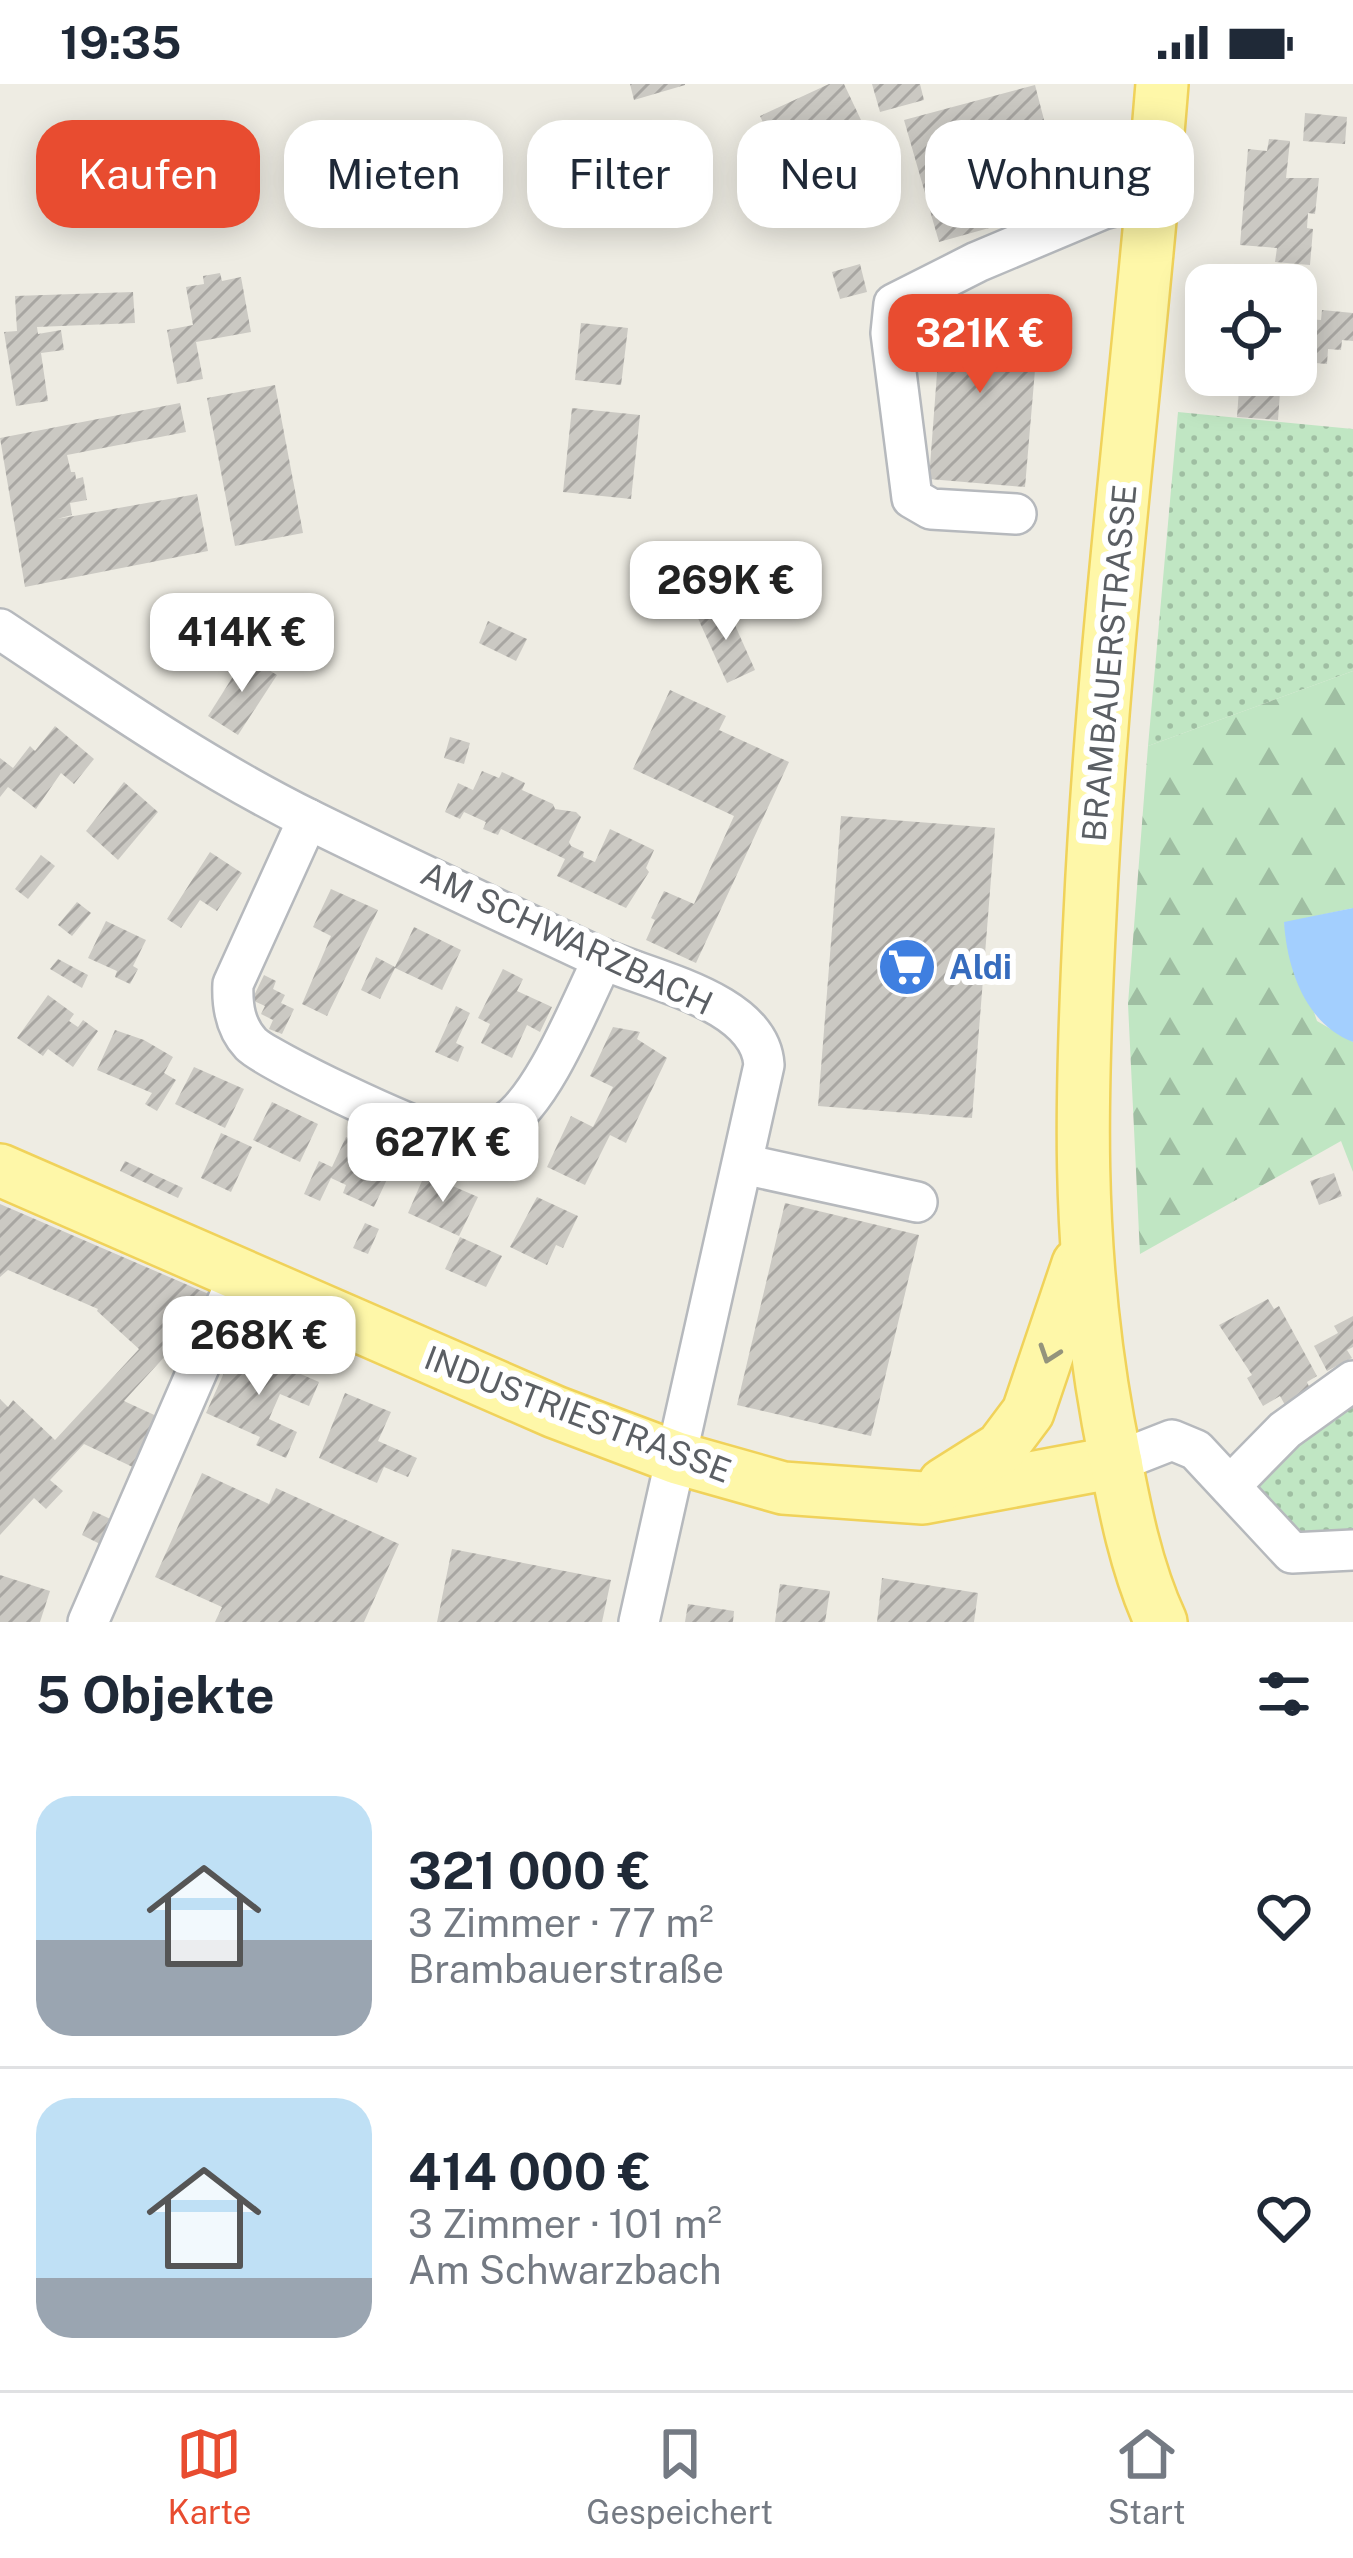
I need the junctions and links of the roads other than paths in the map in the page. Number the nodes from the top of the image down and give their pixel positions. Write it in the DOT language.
graph roads {
  1 [pos="1162,84"];
  2 [pos="1159,120"];
  3 [pos="1057,228"];
  4 [pos="1150,228"];
  5 [pos="1016,514"];
  6 [pos="0,629"];
  7 [pos="308,819"];
  8 [pos="603,959"];
  9 [pos="742,1164"];
  10 [pos="0,1170"];
  11 [pos="917,1202"];
  12 [pos="1084,1243"];
  13 [pos="239,1275"];
  14 [pos="1353,1381"];
  15 [pos="677,1458"];
  16 [pos="1116,1462"];
  17 [pos="1230,1486"];
  18 [pos="923,1498"];
  19 [pos="1353,1550"];
  20 [pos="88,1622"];
  21 [pos="639,1622"];
  22 [pos="1160,1622"];
  1 -- 2 [label="main road, BRAMBAUERSTRASSE"];
  3 -- 5 [label="street"];
  4 -- 12 [label="main road, BRAMBAUERSTRASSE"];
  6 -- 7 [label="street, AM SCHWARZBACH"];
  7 -- 8 [label="street, AM SCHWARZBACH"];
  7 -- 8 [label="street"];
  8 -- 9 [label="street, AM SCHWARZBACH"];
  9 -- 11 [label="street"];
  9 -- 15 [label="street, AM SCHWARZBACH"];
  10 -- 13 [label="main road, INDUSTRIESTRASSE"];
  12 -- 16 [label="main road, BRAMBAUERSTRASSE"];
  12 -- 18 [label="main road, BRAMBAUERSTRASSE, one-way"];
  13 -- 15 [label="main road, INDUSTRIESTRASSE"];
  13 -- 20 [label="street"];
  14 -- 17 [label="street"];
  15 -- 18 [label="main road, INDUSTRIESTRASSE"];
  15 -- 21 [label="street, AM SCHWARZBACH"];
  16 -- 17 [label="street"];
  16 -- 18 [label="main road, INDUSTRIESTRASSE"];
  16 -- 22 [label="main road, BRAMBAUERSTRASSE"];
  17 -- 19 [label="street"];
}
